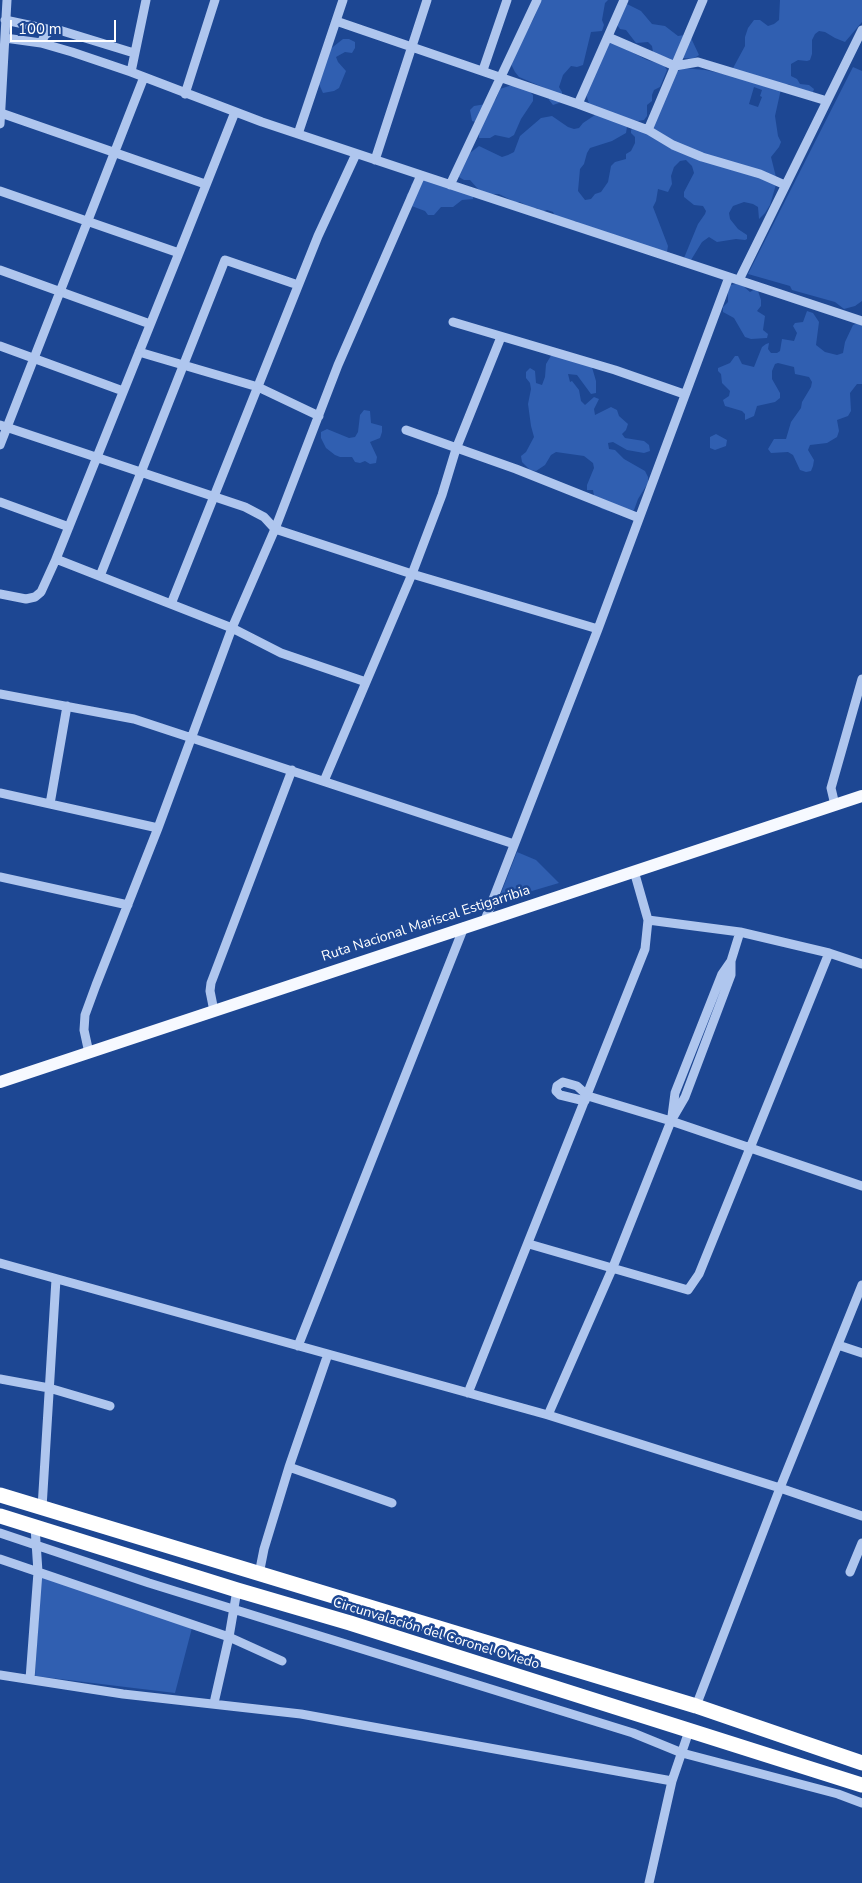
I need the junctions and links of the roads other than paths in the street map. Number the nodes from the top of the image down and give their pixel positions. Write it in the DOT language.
graph roads {
  1 [pos="6,0"];
  2 [pos="146,0"];
  3 [pos="215,0"];
  4 [pos="343,0"];
  5 [pos="427,0"];
  6 [pos="507,0"];
  7 [pos="537,0"];
  8 [pos="624,0"];
  9 [pos="703,0"];
  10 [pos="5,20"];
  11 [pos="336,21"];
  12 [pos="52,30"];
  13 [pos="861,35"];
  14 [pos="4,38"];
  15 [pos="608,38"];
  16 [pos="41,43"];
  17 [pos="412,46"];
  18 [pos="134,53"];
  19 [pos="675,66"];
  20 [pos="483,70"];
  21 [pos="131,72"];
  22 [pos="501,76"];
  23 [pos="144,77"];
  24 [pos="185,94"];
  25 [pos="827,101"];
  26 [pos="578,104"];
  27 [pos="235,112"];
  28 [pos="0,113"];
  29 [pos="0,124"];
  30 [pos="648,130"];
  31 [pos="298,134"];
  32 [pos="114,153"];
  33 [pos="356,154"];
  34 [pos="375,160"];
  35 [pos="421,175"];
  36 [pos="205,184"];
  37 [pos="450,185"];
  38 [pos="785,185"];
  39 [pos="0,191"];
  40 [pos="88,221"];
  41 [pos="179,253"];
  42 [pos="0,270"];
  43 [pos="729,276"];
  44 [pos="739,280"];
  45 [pos="298,285"];
  46 [pos="60,292"];
  47 [pos="862,321"];
  48 [pos="453,322"];
  49 [pos="150,324"];
  50 [pos="502,337"];
  51 [pos="0,346"];
  52 [pos="139,352"];
  53 [pos="34,359"];
  54 [pos="184,366"];
  55 [pos="258,387"];
  56 [pos="123,391"];
  57 [pos="684,394"];
  58 [pos="319,416"];
  59 [pos="4,426"];
  60 [pos="406,430"];
  61 [pos="0,445"];
  62 [pos="456,449"];
  63 [pos="97,457"];
  64 [pos="141,472"];
  65 [pos="214,497"];
  66 [pos="0,502"];
  67 [pos="639,518"];
  68 [pos="69,527"];
  69 [pos="275,529"];
  70 [pos="56,559"];
  71 [pos="412,574"];
  72 [pos="100,576"];
  73 [pos="0,594"];
  74 [pos="171,604"];
  75 [pos="232,628"];
  76 [pos="598,629"];
  77 [pos="862,679"];
  78 [pos="366,682"];
  79 [pos="0,694"];
  80 [pos="66,706"];
  81 [pos="192,737"];
  82 [pos="292,770"];
  83 [pos="324,781"];
  84 [pos="0,793"];
  85 [pos="862,796"];
  86 [pos="50,804"];
  87 [pos="835,805"];
  88 [pos="158,828"];
  89 [pos="514,844"];
  90 [pos="634,871"];
  91 [pos="0,877"];
  92 [pos="128,905"];
  93 [pos="485,920"];
  94 [pos="648,920"];
  95 [pos="464,927"];
  96 [pos="740,932"];
  97 [pos="829,953"];
  98 [pos="862,964"];
  99 [pos="214,1011"];
  100 [pos="89,1053"];
  101 [pos="0,1082"];
  102 [pos="586,1099"];
  103 [pos="671,1121"];
  104 [pos="749,1148"];
  105 [pos="862,1186"];
  106 [pos="529,1244"];
  107 [pos="0,1263"];
  108 [pos="612,1267"];
  109 [pos="56,1279"];
  110 [pos="862,1285"];
  111 [pos="838,1345"];
  112 [pos="298,1346"];
  113 [pos="862,1353"];
  114 [pos="328,1354"];
  115 [pos="0,1379"];
  116 [pos="49,1388"];
  117 [pos="468,1393"];
  118 [pos="110,1406"];
  119 [pos="548,1416"];
  120 [pos="289,1466"];
  121 [pos="780,1488"];
  122 [pos="0,1495"];
  123 [pos="392,1502"];
  124 [pos="42,1508"];
  125 [pos="0,1516"];
  126 [pos="862,1516"];
  127 [pos="36,1527"];
  128 [pos="0,1533"];
  129 [pos="862,1543"];
  130 [pos="36,1545"];
  131 [pos="0,1559"];
  132 [pos="38,1572"];
  133 [pos="850,1572"];
  134 [pos="259,1574"];
  135 [pos="237,1590"];
  136 [pos="234,1609"];
  137 [pos="229,1637"];
  138 [pos="282,1661"];
  139 [pos="0,1675"];
  140 [pos="30,1679"];
  141 [pos="214,1703"];
  142 [pos="696,1706"];
  143 [pos="689,1731"];
  144 [pos="682,1753"];
  145 [pos="862,1763"];
  146 [pos="672,1781"];
  147 [pos="862,1785"];
  148 [pos="862,1803"];
  149 [pos="649,1883"];
  1 -- 10 [label="street"];
  2 -- 18 [label="street"];
  3 -- 24 [label="street"];
  4 -- 11 [label="street"];
  5 -- 17 [label="street"];
  6 -- 20 [label="street"];
  7 -- 22 [label="street"];
  8 -- 15 [label="street"];
  9 -- 19 [label="street"];
  10 -- 12 [label="street"];
  10 -- 14 [label="street"];
  11 -- 17 [label="street"];
  11 -- 31 [label="street"];
  12 -- 16 [label="street"];
  12 -- 18 [label="street"];
  13 -- 25 [label="street"];
  14 -- 16 [label="street"];
  14 -- 28 [label="street"];
  15 -- 19 [label="street"];
  15 -- 26 [label="street"];
  16 -- 21 [label="street"];
  17 -- 20 [label="street"];
  17 -- 34 [label="street"];
  18 -- 21 [label="street"];
  19 -- 25 [label="street"];
  19 -- 30 [label="street"];
  20 -- 22 [label="street"];
  21 -- 23 [label="street"];
  22 -- 26 [label="street"];
  22 -- 37 [label="street"];
  23 -- 24 [label="street"];
  23 -- 32 [label="street"];
  24 -- 27 [label="street"];
  25 -- 38 [label="street"];
  26 -- 30 [label="street"];
  27 -- 31 [label="street"];
  27 -- 36 [label="street"];
  28 -- 29 [label="street"];
  28 -- 32 [label="street"];
  30 -- 38 [label="street"];
  31 -- 33 [label="street"];
  32 -- 36 [label="street"];
  32 -- 40 [label="street"];
  33 -- 34 [label="street"];
  33 -- 45 [label="street"];
  34 -- 35 [label="street"];
  35 -- 37 [label="street"];
  35 -- 58 [label="street"];
  36 -- 41 [label="street"];
  37 -- 43 [label="street"];
  38 -- 44 [label="street"];
  39 -- 40 [label="street"];
  40 -- 41 [label="street"];
  40 -- 46 [label="street"];
  41 -- 49 [label="street"];
  42 -- 46 [label="street"];
  43 -- 44 [label="street"];
  43 -- 57 [label="street"];
  44 -- 47 [label="street"];
  45 -- 54 [label="street"];
  45 -- 55 [label="street"];
  46 -- 49 [label="street"];
  46 -- 53 [label="street"];
  48 -- 50 [label="street"];
  49 -- 52 [label="street"];
  50 -- 57 [label="street"];
  50 -- 62 [label="street"];
  51 -- 53 [label="street"];
  52 -- 54 [label="street"];
  52 -- 56 [label="street"];
  53 -- 56 [label="street"];
  53 -- 59 [label="street"];
  54 -- 55 [label="street"];
  54 -- 64 [label="street"];
  55 -- 58 [label="street"];
  55 -- 65 [label="street"];
  56 -- 63 [label="street"];
  57 -- 67 [label="street"];
  58 -- 69 [label="street"];
  59 -- 61 [label="street"];
  59 -- 63 [label="street"];
  60 -- 62 [label="street"];
  62 -- 67 [label="street"];
  62 -- 71 [label="street"];
  63 -- 64 [label="street"];
  63 -- 68 [label="street"];
  64 -- 65 [label="street"];
  64 -- 72 [label="street"];
  65 -- 69 [label="street"];
  65 -- 74 [label="street"];
  66 -- 68 [label="street"];
  67 -- 76 [label="street"];
  68 -- 70 [label="street"];
  69 -- 71 [label="street"];
  69 -- 75 [label="street"];
  70 -- 72 [label="street"];
  70 -- 73 [label="street"];
  71 -- 76 [label="street"];
  71 -- 78 [label="street"];
  72 -- 74 [label="street"];
  74 -- 75 [label="street"];
  75 -- 78 [label="street"];
  75 -- 81 [label="street"];
  76 -- 89 [label="street"];
  77 -- 87 [label="street"];
  78 -- 83 [label="street"];
  79 -- 80 [label="street"];
  80 -- 81 [label="street"];
  80 -- 86 [label="street"];
  81 -- 82 [label="street"];
  81 -- 88 [label="street"];
  82 -- 83 [label="street"];
  82 -- 99 [label="street"];
  83 -- 89 [label="street"];
  84 -- 86 [label="street"];
  85 -- 87 [label="main road, Ruta Nacional Mariscal Estigarribia"];
  86 -- 88 [label="street"];
  87 -- 90 [label="main road, Ruta Nacional Mariscal Estigarribia"];
  88 -- 92 [label="street"];
  89 -- 93 [label="street"];
  90 -- 93 [label="main road, Ruta Nacional Mariscal Estigarribia"];
  90 -- 94 [label="street"];
  91 -- 92 [label="street"];
  92 -- 100 [label="street"];
  93 -- 95 [label="main road, Ruta Nacional Mariscal Estigarribia"];
  94 -- 96 [label="street"];
  94 -- 102 [label="street"];
  95 -- 99 [label="main road, Ruta Nacional Mariscal Estigarribia"];
  95 -- 112 [label="street"];
  96 -- 97 [label="street"];
  96 -- 103 [label="street"];
  97 -- 98 [label="street"];
  97 -- 104 [label="street"];
  99 -- 100 [label="main road, Ruta Nacional Mariscal Estigarribia"];
  100 -- 101 [label="main road, Ruta Nacional Mariscal Estigarribia"];
  102 -- 103 [label="street"];
  102 -- 106 [label="street"];
  103 -- 104 [label="street"];
  103 -- 108 [label="street"];
  104 -- 105 [label="street"];
  104 -- 108 [label="street"];
  106 -- 108 [label="street"];
  106 -- 117 [label="street"];
  107 -- 109 [label="street"];
  108 -- 119 [label="street"];
  109 -- 112 [label="street"];
  109 -- 116 [label="street"];
  110 -- 111 [label="street"];
  111 -- 113 [label="street"];
  111 -- 121 [label="street"];
  112 -- 114 [label="street"];
  114 -- 117 [label="street"];
  114 -- 120 [label="street"];
  115 -- 116 [label="street"];
  116 -- 118 [label="street"];
  116 -- 124 [label="street"];
  117 -- 119 [label="street"];
  119 -- 121 [label="street"];
  120 -- 123 [label="street"];
  120 -- 134 [label="street"];
  121 -- 126 [label="street"];
  121 -- 142 [label="street"];
  122 -- 124 [label="highway, Circunvalación del Coronel Oviedo"];
  124 -- 134 [label="highway, Circunvalación del Coronel Oviedo"];
  125 -- 127 [label="highway, Circunvalación del Coronel Oviedo"];
  127 -- 130 [label="street"];
  127 -- 135 [label="highway, Circunvalación del Coronel Oviedo"];
  128 -- 130 [label="street"];
  129 -- 133 [label="street"];
  130 -- 132 [label="street"];
  130 -- 136 [label="street"];
  131 -- 132 [label="street"];
  132 -- 137 [label="street"];
  132 -- 140 [label="street"];
  134 -- 142 [label="highway, Circunvalación del Coronel Oviedo"];
  135 -- 136 [label="street"];
  135 -- 143 [label="highway, Circunvalación del Coronel Oviedo"];
  136 -- 137 [label="street"];
  136 -- 144 [label="street"];
  137 -- 138 [label="street"];
  137 -- 141 [label="street"];
  139 -- 140 [label="street"];
  140 -- 141 [label="street"];
  141 -- 146 [label="street"];
  142 -- 145 [label="highway, Circunvalación del Coronel Oviedo"];
  143 -- 144 [label="street"];
  143 -- 147 [label="highway, Circunvalación del Coronel Oviedo"];
  144 -- 146 [label="street"];
  144 -- 148 [label="street"];
  146 -- 149 [label="street"];
}
